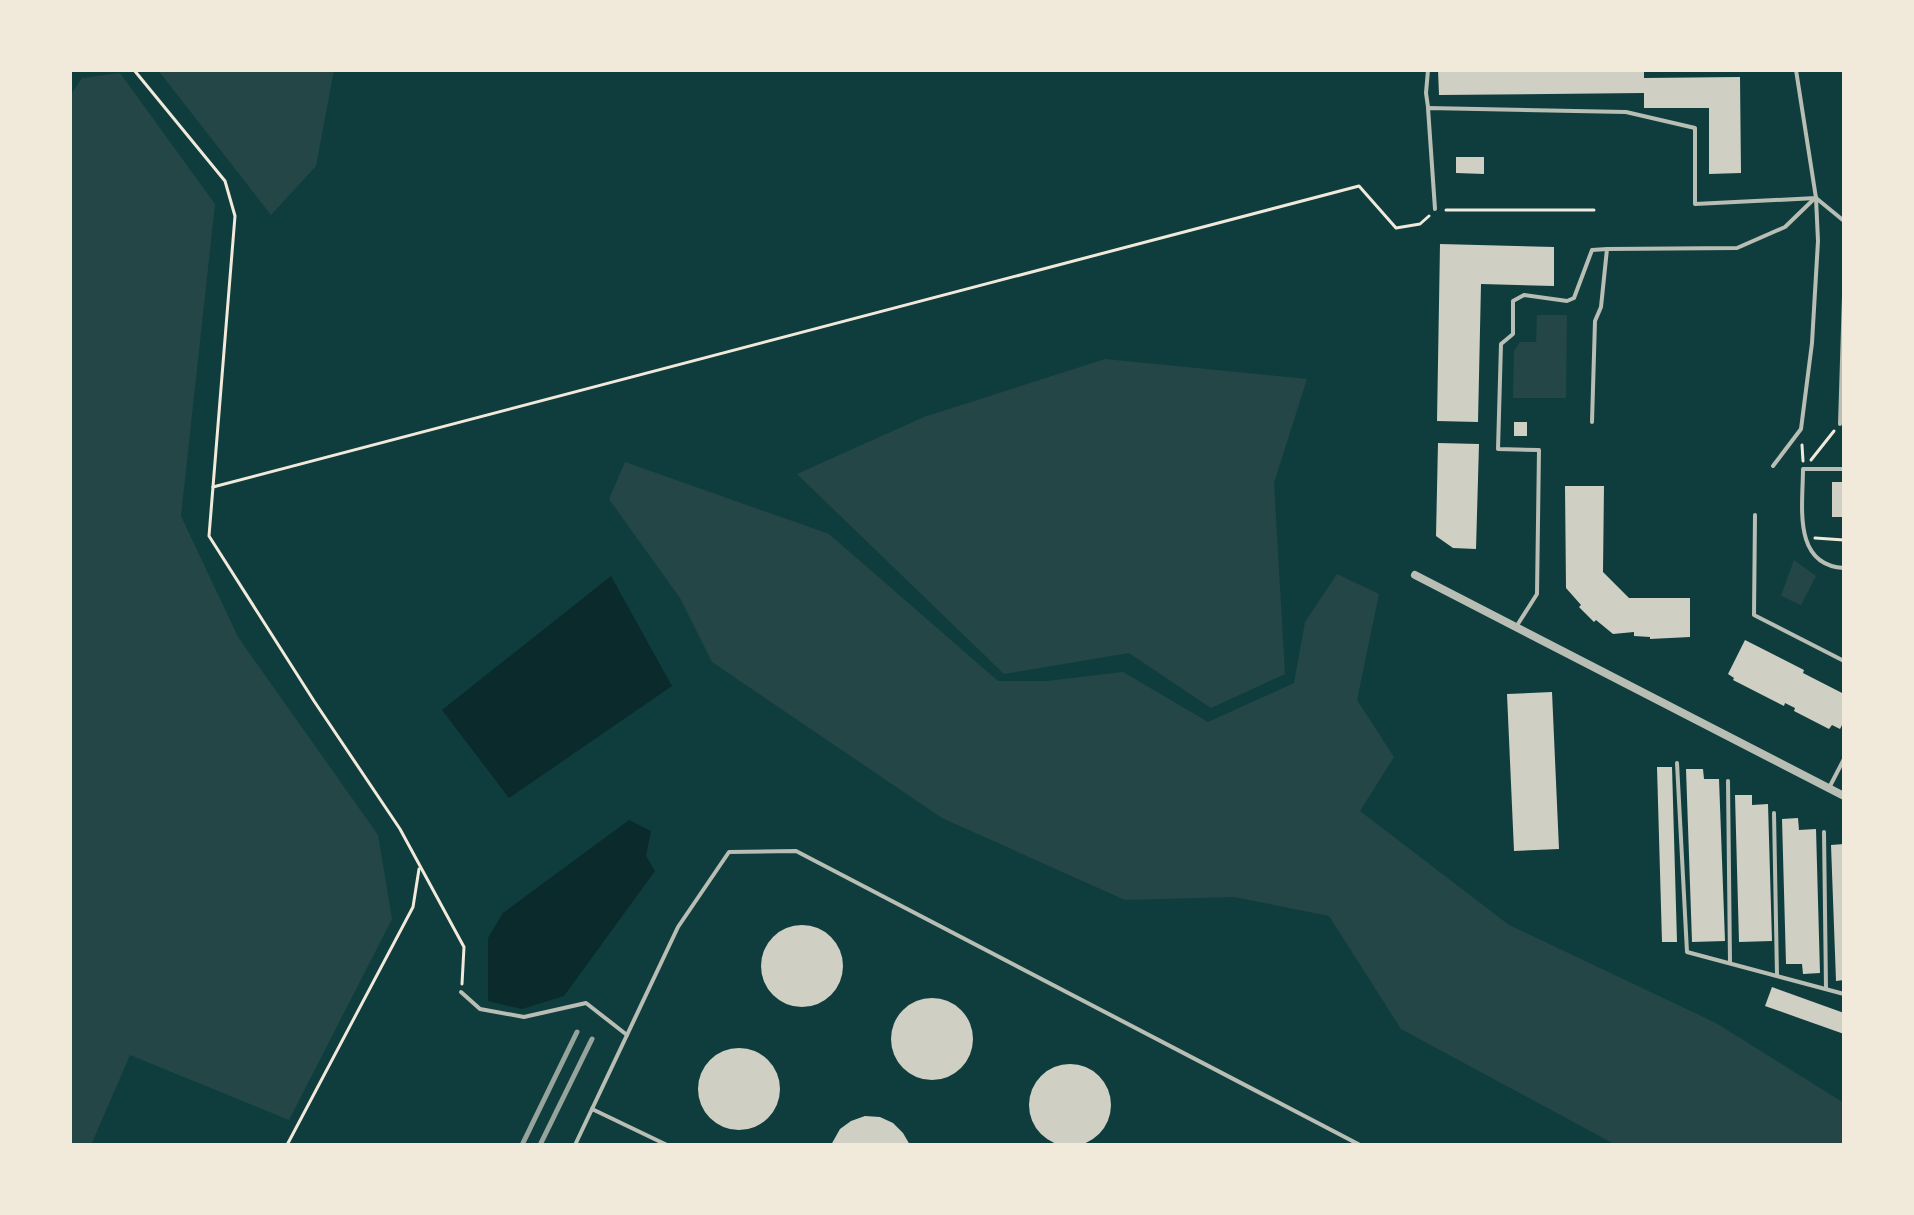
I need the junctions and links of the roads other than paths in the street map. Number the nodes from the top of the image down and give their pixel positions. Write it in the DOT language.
graph roads {
  1 [pos="1428,70"];
  2 [pos="1796,70"];
  3 [pos="1428,108"];
  4 [pos="1816,198"];
  5 [pos="1435,209"];
  6 [pos="1844,221"];
  7 [pos="1607,249"];
  8 [pos="1844,296"];
  9 [pos="1592,422"];
  10 [pos="1840,424"];
  11 [pos="1773,466"];
  12 [pos="1844,469"];
  13 [pos="1755,515"];
  14 [pos="1844,568"];
  15 [pos="1415,575"];
  16 [pos="1516,627"];
  17 [pos="1844,661"];
  18 [pos="1844,759"];
  19 [pos="1677,763"];
  20 [pos="1728,781"];
  21 [pos="1829,788"];
  22 [pos="1844,796"];
  23 [pos="1774,813"];
  24 [pos="1824,832"];
  25 [pos="1730,963"];
  26 [pos="1777,976"];
  27 [pos="1826,989"];
  28 [pos="461,992"];
  29 [pos="1844,994"];
  30 [pos="627,1035"];
  31 [pos="592,1109"];
  32 [pos="575,1145"];
  33 [pos="667,1145"];
  34 [pos="1360,1145"];
  1 -- 3 [label="lane"];
  2 -- 4 [label="lane"];
  3 -- 4 [label="lane"];
  3 -- 5 [label="lane"];
  4 -- 6 [label="lane"];
  4 -- 7 [label="lane"];
  4 -- 11 [label="lane"];
  7 -- 9 [label="lane"];
  7 -- 16 [label="lane"];
  8 -- 10 [label="lane"];
  12 -- 14 [label="lane"];
  13 -- 17 [label="lane"];
  15 -- 16 [label="street"];
  16 -- 21 [label="street"];
  18 -- 21 [label="lane"];
  19 -- 25 [label="lane"];
  20 -- 25 [label="lane"];
  21 -- 22 [label="street"];
  23 -- 26 [label="lane"];
  24 -- 27 [label="lane"];
  25 -- 26 [label="lane"];
  26 -- 27 [label="lane"];
  27 -- 29 [label="lane"];
  28 -- 30 [label="lane"];
  30 -- 31 [label="lane"];
  30 -- 34 [label="lane"];
  31 -- 32 [label="lane"];
  31 -- 33 [label="lane"];
}
